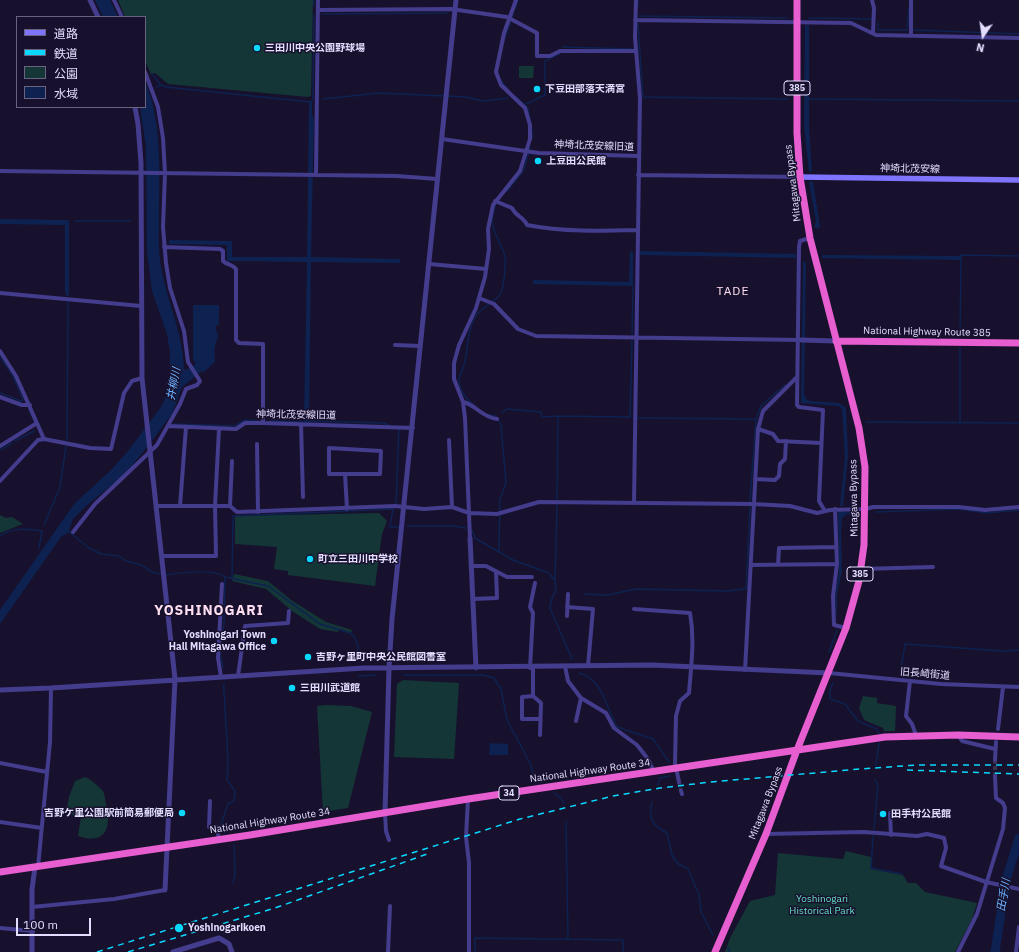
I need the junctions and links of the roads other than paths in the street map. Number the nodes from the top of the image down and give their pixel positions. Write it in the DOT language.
graph roads {
  1 [pos="90,0"];
  2 [pos="114,0"];
  3 [pos="318,0"];
  4 [pos="456,0"];
  5 [pos="516,0"];
  6 [pos="636,0"];
  7 [pos="796,0"];
  8 [pos="872,0"];
  9 [pos="912,0"];
  10 [pos="318,10"];
  11 [pos="455,10"];
  12 [pos="98,16"];
  13 [pos="122,16"];
  14 [pos="511,20"];
  15 [pos="635,20"];
  16 [pos="796,23"];
  17 [pos="873,33"];
  18 [pos="911,35"];
  19 [pos="1019,38"];
  20 [pos="636,51"];
  21 [pos="146,75"];
  22 [pos="135,108"];
  23 [pos="442,139"];
  24 [pos="529,152"];
  25 [pos="638,156"];
  26 [pos="0,171"];
  27 [pos="142,172"];
  28 [pos="164,173"];
  29 [pos="312,174"];
  30 [pos="638,175"];
  31 [pos="800,176"];
  32 [pos="437,179"];
  33 [pos="1019,180"];
  34 [pos="496,203"];
  35 [pos="637,230"];
  36 [pos="810,238"];
  37 [pos="164,247"];
  38 [pos="429,264"];
  39 [pos="486,269"];
  40 [pos="0,293"];
  41 [pos="479,298"];
  42 [pos="141,306"];
  43 [pos="636,338"];
  44 [pos="802,340"];
  45 [pos="836,341"];
  46 [pos="1019,343"];
  47 [pos="395,345"];
  48 [pos="420,346"];
  49 [pos="0,351"];
  50 [pos="142,378"];
  51 [pos="796,378"];
  52 [pos="0,397"];
  53 [pos="462,402"];
  54 [pos="30,405"];
  55 [pos="497,419"];
  56 [pos="37,423"];
  57 [pos="264,423"];
  58 [pos="301,424"];
  59 [pos="168,426"];
  60 [pos="186,427"];
  61 [pos="412,428"];
  62 [pos="219,429"];
  63 [pos="758,429"];
  64 [pos="44,439"];
  65 [pos="449,440"];
  66 [pos="786,441"];
  67 [pos="821,443"];
  68 [pos="258,444"];
  69 [pos="0,446"];
  70 [pos="150,448"];
  71 [pos="232,461"];
  72 [pos="345,474"];
  73 [pos="755,479"];
  74 [pos="0,481"];
  75 [pos="303,497"];
  76 [pos="634,503"];
  77 [pos="753,504"];
  78 [pos="157,506"];
  79 [pos="180,506"];
  80 [pos="215,506"];
  81 [pos="230,506"];
  82 [pos="404,507"];
  83 [pos="452,507"];
  84 [pos="1019,507"];
  85 [pos="347,509"];
  86 [pos="835,509"];
  87 [pos="866,509"];
  88 [pos="825,511"];
  89 [pos="258,512"];
  90 [pos="469,513"];
  91 [pos="73,532"];
  92 [pos="470,538"];
  93 [pos="836,547"];
  94 [pos="162,556"];
  95 [pos="837,564"];
  96 [pos="751,565"];
  97 [pos="778,565"];
  98 [pos="472,566"];
  99 [pos="933,567"];
  100 [pos="861,570"];
  101 [pos="496,571"];
  102 [pos="532,577"];
  103 [pos="535,583"];
  104 [pos="222,584"];
  105 [pos="568,594"];
  106 [pos="473,599"];
  107 [pos="567,607"];
  108 [pos="634,609"];
  109 [pos="289,611"];
  110 [pos="566,616"];
  111 [pos="846,628"];
  112 [pos="565,666"];
  113 [pos="588,666"];
  114 [pos="692,667"];
  115 [pos="389,668"];
  116 [pos="476,668"];
  117 [pos="531,668"];
  118 [pos="745,670"];
  119 [pos="829,673"];
  120 [pos="238,676"];
  121 [pos="221,677"];
  122 [pos="175,679"];
  123 [pos="910,681"];
  124 [pos="1003,687"];
  125 [pos="1019,687"];
  126 [pos="51,688"];
  127 [pos="0,690"];
  128 [pos="533,696"];
  129 [pos="581,698"];
  130 [pos="540,719"];
  131 [pos="576,720"];
  132 [pos="998,730"];
  133 [pos="540,735"];
  134 [pos="916,735"];
  135 [pos="958,735"];
  136 [pos="1019,737"];
  137 [pos="996,742"];
  138 [pos="995,749"];
  139 [pos="797,750"];
  140 [pos="995,760"];
  141 [pos="0,763"];
  142 [pos="676,769"];
  143 [pos="47,772"];
  144 [pos="654,772"];
  145 [pos="995,776"];
  146 [pos="679,782"];
  147 [pos="468,799"];
  148 [pos="210,801"];
  149 [pos="385,813"];
  150 [pos="890,813"];
  151 [pos="0,822"];
  152 [pos="42,828"];
  153 [pos="766,834"];
  154 [pos="891,835"];
  155 [pos="219,840"];
  156 [pos="389,840"];
  157 [pos="168,847"];
  158 [pos="36,867"];
  159 [pos="0,872"];
  160 [pos="986,882"];
  161 [pos="1017,889"];
  162 [pos="165,890"];
  163 [pos="390,906"];
  164 [pos="32,907"];
  165 [pos="1019,927"];
  166 [pos="0,928"];
  167 [pos="33,931"];
  168 [pos="32,952"];
  169 [pos="173,952"];
  170 [pos="232,952"];
  171 [pos="388,952"];
  172 [pos="469,952"];
  173 [pos="715,952"];
  174 [pos="958,952"];
  175 [pos="1016,952"];
  1 -- 12 [label="street"];
  2 -- 13 [label="street"];
  3 -- 10 [label="street"];
  4 -- 11 [label="street"];
  5 -- 14 [label="street"];
  6 -- 15 [label="street"];
  7 -- 16 [label="highway, Mitagawa Bypass / 385"];
  8 -- 17 [label="street"];
  9 -- 18 [label="street"];
  10 -- 11 [label="street"];
  10 -- 29 [label="street"];
  11 -- 14 [label="street"];
  11 -- 23 [label="street"];
  14 -- 20 [label="street"];
  14 -- 24 [label="street"];
  15 -- 16 [label="street"];
  15 -- 20 [label="street"];
  16 -- 17 [label="street"];
  16 -- 31 [label="highway, Mitagawa Bypass / 385"];
  17 -- 18 [label="street"];
  18 -- 19 [label="street"];
  20 -- 25 [label="street"];
  21 -- 28 [label="street"];
  22 -- 27 [label="street"];
  23 -- 24 [label="street, 神埼北茂安線旧道"];
  23 -- 32 [label="street"];
  24 -- 25 [label="street, 神埼北茂安線旧道"];
  24 -- 34 [label="street"];
  25 -- 30 [label="street, 神埼北茂安線旧道"];
  26 -- 27 [label="street"];
  27 -- 28 [label="street"];
  27 -- 42 [label="street"];
  28 -- 29 [label="street"];
  28 -- 37 [label="street"];
  29 -- 32 [label="street"];
  30 -- 31 [label="street"];
  30 -- 35 [label="street, 神埼北茂安線旧道"];
  31 -- 33 [label="main road, 神埼北茂安線"];
  31 -- 36 [label="highway, Mitagawa Bypass / 385"];
  32 -- 38 [label="street"];
  34 -- 35 [label="street"];
  34 -- 39 [label="street"];
  35 -- 43 [label="street, 神埼北茂安線旧道"];
  36 -- 44 [label="street"];
  36 -- 45 [label="highway, Mitagawa Bypass / 385"];
  37 -- 57 [label="street"];
  37 -- 59 [label="street"];
  38 -- 39 [label="street"];
  38 -- 48 [label="street"];
  39 -- 41 [label="street"];
  40 -- 42 [label="street"];
  41 -- 43 [label="street"];
  41 -- 53 [label="street"];
  42 -- 50 [label="street"];
  43 -- 44 [label="street"];
  43 -- 76 [label="street, 神埼北茂安線旧道"];
  44 -- 45 [label="street"];
  44 -- 51 [label="street"];
  45 -- 46 [label="highway, National Highway Route 385"];
  45 -- 87 [label="highway, Mitagawa Bypass / 385"];
  47 -- 48 [label="street"];
  48 -- 61 [label="street"];
  49 -- 54 [label="street"];
  50 -- 64 [label="street"];
  50 -- 70 [label="street"];
  51 -- 63 [label="street"];
  51 -- 67 [label="street"];
  52 -- 54 [label="street"];
  53 -- 55 [label="street"];
  53 -- 90 [label="street"];
  54 -- 56 [label="street"];
  56 -- 64 [label="street"];
  56 -- 69 [label="street"];
  57 -- 58 [label="street, 神埼北茂安線旧道"];
  57 -- 62 [label="street, 神埼北茂安線旧道"];
  58 -- 61 [label="street, 神埼北茂安線旧道"];
  58 -- 75 [label="street"];
  59 -- 60 [label="street, 神埼北茂安線旧道"];
  59 -- 70 [label="street"];
  60 -- 62 [label="street, 神埼北茂安線旧道"];
  60 -- 79 [label="street"];
  61 -- 82 [label="street"];
  62 -- 80 [label="street"];
  63 -- 66 [label="street"];
  63 -- 73 [label="street"];
  64 -- 74 [label="street"];
  65 -- 83 [label="street"];
  66 -- 67 [label="street"];
  66 -- 73 [label="street"];
  67 -- 88 [label="street"];
  68 -- 89 [label="street"];
  70 -- 78 [label="street"];
  70 -- 91 [label="street"];
  71 -- 81 [label="street"];
  72 -- 72 [label="street"];
  72 -- 85 [label="street"];
  73 -- 77 [label="street"];
  76 -- 77 [label="street"];
  76 -- 90 [label="street"];
  77 -- 88 [label="street"];
  77 -- 96 [label="street"];
  78 -- 79 [label="street"];
  78 -- 94 [label="street"];
  79 -- 80 [label="street"];
  80 -- 81 [label="street"];
  80 -- 94 [label="street"];
  81 -- 89 [label="street"];
  82 -- 83 [label="street"];
  82 -- 85 [label="street"];
  82 -- 115 [label="street"];
  83 -- 90 [label="street"];
  84 -- 87 [label="street"];
  85 -- 89 [label="street"];
  86 -- 87 [label="street"];
  86 -- 88 [label="street"];
  86 -- 93 [label="street"];
  87 -- 100 [label="highway, Mitagawa Bypass / 385"];
  90 -- 92 [label="street"];
  92 -- 98 [label="street"];
  93 -- 95 [label="street"];
  93 -- 97 [label="street"];
  94 -- 122 [label="street"];
  95 -- 97 [label="street"];
  95 -- 111 [label="street"];
  96 -- 97 [label="street"];
  96 -- 118 [label="street"];
  98 -- 101 [label="street"];
  98 -- 106 [label="street"];
  99 -- 100 [label="street"];
  100 -- 111 [label="highway, Mitagawa Bypass / 385"];
  101 -- 102 [label="street"];
  101 -- 106 [label="street"];
  103 -- 117 [label="street"];
  104 -- 121 [label="street"];
  105 -- 107 [label="street"];
  106 -- 116 [label="street"];
  107 -- 110 [label="street"];
  107 -- 113 [label="street"];
  108 -- 114 [label="street"];
  109 -- 120 [label="street"];
  111 -- 119 [label="highway, Mitagawa Bypass / 385"];
  112 -- 113 [label="street"];
  112 -- 117 [label="street"];
  112 -- 129 [label="street"];
  113 -- 114 [label="street"];
  114 -- 118 [label="street"];
  114 -- 142 [label="street"];
  115 -- 116 [label="street"];
  115 -- 120 [label="street"];
  115 -- 149 [label="street"];
  116 -- 117 [label="street"];
  117 -- 128 [label="street"];
  118 -- 119 [label="street"];
  119 -- 123 [label="street, 旧長崎街道"];
  119 -- 139 [label="highway, Mitagawa Bypass / 385"];
  120 -- 121 [label="street"];
  121 -- 122 [label="street"];
  122 -- 126 [label="street"];
  122 -- 157 [label="street"];
  123 -- 124 [label="street, 旧長崎街道"];
  123 -- 134 [label="street"];
  124 -- 125 [label="street, 旧長崎街道"];
  124 -- 132 [label="street"];
  126 -- 127 [label="street"];
  126 -- 143 [label="street"];
  128 -- 130 [label="street"];
  128 -- 130 [label="street"];
  129 -- 131 [label="street"];
  129 -- 144 [label="street"];
  130 -- 133 [label="street"];
  134 -- 135 [label="highway, National Highway Route 34 / 34"];
  134 -- 139 [label="highway, National Highway Route 34 / 34"];
  135 -- 136 [label="highway, National Highway Route 34 / 34"];
  135 -- 138 [label="street"];
  137 -- 138 [label="street"];
  138 -- 140 [label="street"];
  139 -- 142 [label="highway, National Highway Route 34 / 34"];
  139 -- 153 [label="highway, Mitagawa Bypass / 385"];
  141 -- 143 [label="street"];
  142 -- 144 [label="highway, National Highway Route 34 / 34"];
  142 -- 146 [label="street"];
  143 -- 152 [label="street"];
  144 -- 147 [label="highway, National Highway Route 34 / 34"];
  145 -- 160 [label="street"];
  147 -- 149 [label="highway, National Highway Route 34 / 34"];
  147 -- 172 [label="street"];
  148 -- 155 [label="street"];
  149 -- 155 [label="highway, National Highway Route 34 / 34"];
  149 -- 156 [label="street"];
  150 -- 154 [label="street"];
  151 -- 152 [label="street"];
  152 -- 158 [label="street"];
  153 -- 154 [label="street"];
  153 -- 173 [label="highway, Mitagawa Bypass / 385"];
  154 -- 160 [label="street"];
  155 -- 157 [label="highway, National Highway Route 34 / 34"];
  157 -- 158 [label="highway, National Highway Route 34 / 34"];
  157 -- 162 [label="street"];
  158 -- 159 [label="highway, National Highway Route 34 / 34"];
  158 -- 164 [label="street"];
  160 -- 161 [label="street"];
  160 -- 174 [label="street"];
  162 -- 164 [label="street"];
  163 -- 171 [label="street"];
  164 -- 167 [label="street"];
  165 -- 175 [label="street"];
  166 -- 167 [label="street"];
  167 -- 168 [label="street"];
  169 -- 170 [label="street"];
}
